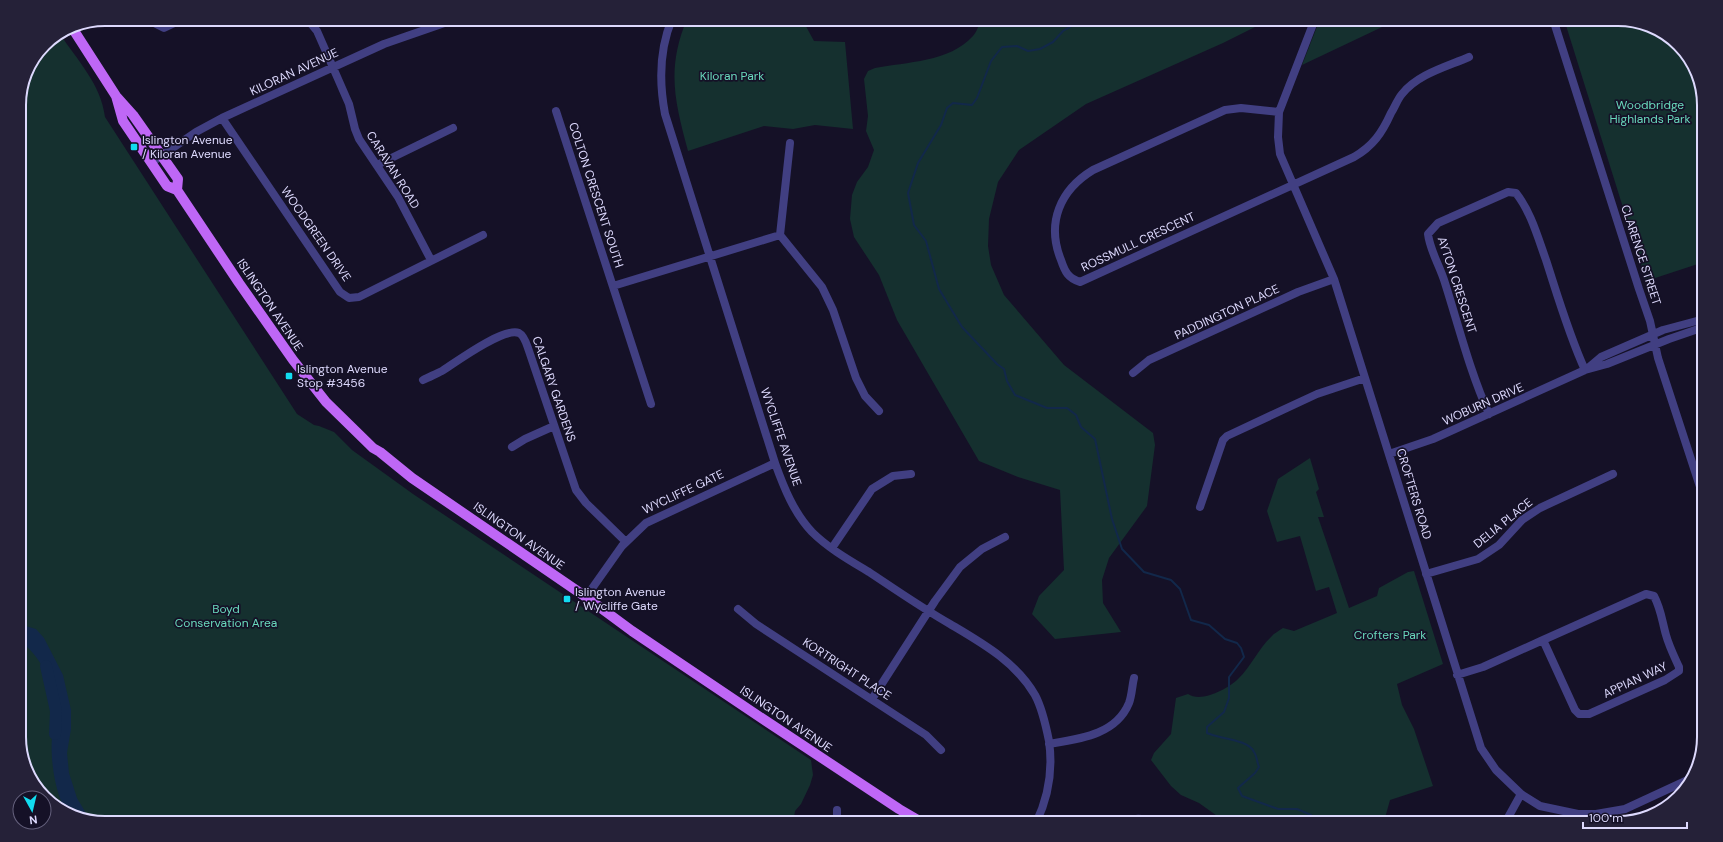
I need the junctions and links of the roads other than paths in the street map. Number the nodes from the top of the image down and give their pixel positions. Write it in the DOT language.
graph roads {
  1 [pos="313,26"];
  2 [pos="436,26"];
  3 [pos="668,26"];
  4 [pos="1312,26"];
  5 [pos="1555,26"];
  6 [pos="75,32"];
  7 [pos="1469,56"];
  8 [pos="332,67"];
  9 [pos="116,96"];
  10 [pos="556,111"];
  11 [pos="1279,112"];
  12 [pos="222,118"];
  13 [pos="453,128"];
  14 [pos="790,143"];
  15 [pos="161,156"];
  16 [pos="151,163"];
  17 [pos="377,165"];
  18 [pos="1293,184"];
  19 [pos="177,190"];
  20 [pos="780,234"];
  21 [pos="483,235"];
  22 [pos="710,257"];
  23 [pos="431,260"];
  24 [pos="1334,279"];
  25 [pos="613,286"];
  26 [pos="1697,321"];
  27 [pos="1697,329"];
  28 [pos="1653,334"];
  29 [pos="1656,344"];
  30 [pos="1586,370"];
  31 [pos="1133,373"];
  32 [pos="1365,378"];
  33 [pos="423,380"];
  34 [pos="651,404"];
  35 [pos="879,411"];
  36 [pos="1489,414"];
  37 [pos="554,426"];
  38 [pos="512,448"];
  39 [pos="1389,454"];
  40 [pos="775,463"];
  41 [pos="911,474"];
  42 [pos="1614,474"];
  43 [pos="1697,477"];
  44 [pos="1200,506"];
  45 [pos="1005,537"];
  46 [pos="626,541"];
  47 [pos="832,548"];
  48 [pos="1426,574"];
  49 [pos="586,597"];
  50 [pos="738,609"];
  51 [pos="928,611"];
  52 [pos="1543,640"];
  53 [pos="1457,675"];
  54 [pos="1134,678"];
  55 [pos="872,699"];
  56 [pos="1049,744"];
  57 [pos="941,750"];
  58 [pos="1683,782"];
  59 [pos="1521,794"];
  60 [pos="837,810"];
  61 [pos="837,816"];
  62 [pos="911,816"];
  63 [pos="1039,816"];
  64 [pos="1509,816"];
  65 [pos="1577,816"];
  66 [pos="1598,816"];
  1 -- 8 [label="street, CARAVAN ROAD"];
  2 -- 8 [label="street, KILORAN AVENUE"];
  3 -- 22 [label="street, WYCLIFFE AVENUE"];
  4 -- 11 [label="street, CROFTERS ROAD"];
  5 -- 28 [label="street, CLARENCE STREET"];
  6 -- 9 [label="main road, ISLINGTON AVENUE"];
  7 -- 18 [label="street"];
  8 -- 12 [label="street, KILORAN AVENUE"];
  8 -- 17 [label="street, CARAVAN ROAD"];
  9 -- 15 [label="main road, ISLINGTON AVENUE"];
  9 -- 16 [label="main road, ISLINGTON AVENUE"];
  10 -- 25 [label="street, COLTON CRESCENT SOUTH"];
  11 -- 18 [label="street, CROFTERS ROAD"];
  11 -- 18 [label="street, ROSSMULL CRESCENT"];
  12 -- 15 [label="street, KILORAN AVENUE"];
  12 -- 23 [label="street, WOODGREEN DRIVE"];
  13 -- 17 [label="street"];
  14 -- 20 [label="street"];
  15 -- 16 [label="street, KILORAN AVENUE"];
  15 -- 19 [label="main road, ISLINGTON AVENUE"];
  16 -- 19 [label="main road, ISLINGTON AVENUE"];
  17 -- 23 [label="street, CARAVAN ROAD"];
  18 -- 24 [label="street, CROFTERS ROAD"];
  19 -- 49 [label="main road, ISLINGTON AVENUE"];
  20 -- 22 [label="street"];
  20 -- 35 [label="street"];
  21 -- 23 [label="street, WOODGREEN DRIVE"];
  22 -- 25 [label="street"];
  22 -- 40 [label="street, WYCLIFFE AVENUE"];
  24 -- 31 [label="street, PADDINGTON PLACE"];
  24 -- 32 [label="street, CROFTERS ROAD"];
  25 -- 34 [label="street, COLTON CRESCENT SOUTH"];
  26 -- 28 [label="street, WOBURN DRIVE"];
  27 -- 29 [label="street, WOBURN DRIVE"];
  28 -- 29 [label="street, CLARENCE STREET"];
  28 -- 30 [label="street, WOBURN DRIVE"];
  29 -- 30 [label="street, WOBURN DRIVE"];
  29 -- 43 [label="street, CLARENCE STREET"];
  30 -- 36 [label="street, WOBURN DRIVE"];
  30 -- 36 [label="street, AYTON CRESCENT"];
  32 -- 39 [label="street, CROFTERS ROAD"];
  32 -- 44 [label="street"];
  33 -- 37 [label="street, CALGARY GARDENS"];
  36 -- 39 [label="street, WOBURN DRIVE"];
  37 -- 38 [label="street"];
  37 -- 46 [label="street, CALGARY GARDENS"];
  39 -- 48 [label="street, CROFTERS ROAD"];
  40 -- 46 [label="street, WYCLIFFE GATE"];
  40 -- 47 [label="street, WYCLIFFE AVENUE"];
  41 -- 47 [label="street"];
  42 -- 48 [label="street, DELIA PLACE"];
  45 -- 51 [label="street"];
  46 -- 49 [label="street, WYCLIFFE GATE"];
  47 -- 51 [label="street, WYCLIFFE AVENUE"];
  48 -- 53 [label="street, CROFTERS ROAD"];
  49 -- 62 [label="main road, ISLINGTON AVENUE"];
  50 -- 55 [label="street, KORTRIGHT PLACE"];
  51 -- 55 [label="street"];
  51 -- 56 [label="street, WYCLIFFE AVENUE"];
  52 -- 52 [label="street, APPIAN WAY"];
  52 -- 53 [label="street, APPIAN WAY"];
  53 -- 59 [label="street, CROFTERS ROAD"];
  54 -- 56 [label="street"];
  55 -- 57 [label="street, KORTRIGHT PLACE"];
  56 -- 63 [label="street, WYCLIFFE AVENUE"];
  58 -- 66 [label="street, CROFTERS ROAD"];
  59 -- 64 [label="street"];
  59 -- 65 [label="street, CROFTERS ROAD"];
  60 -- 61 [label="street"];
}
